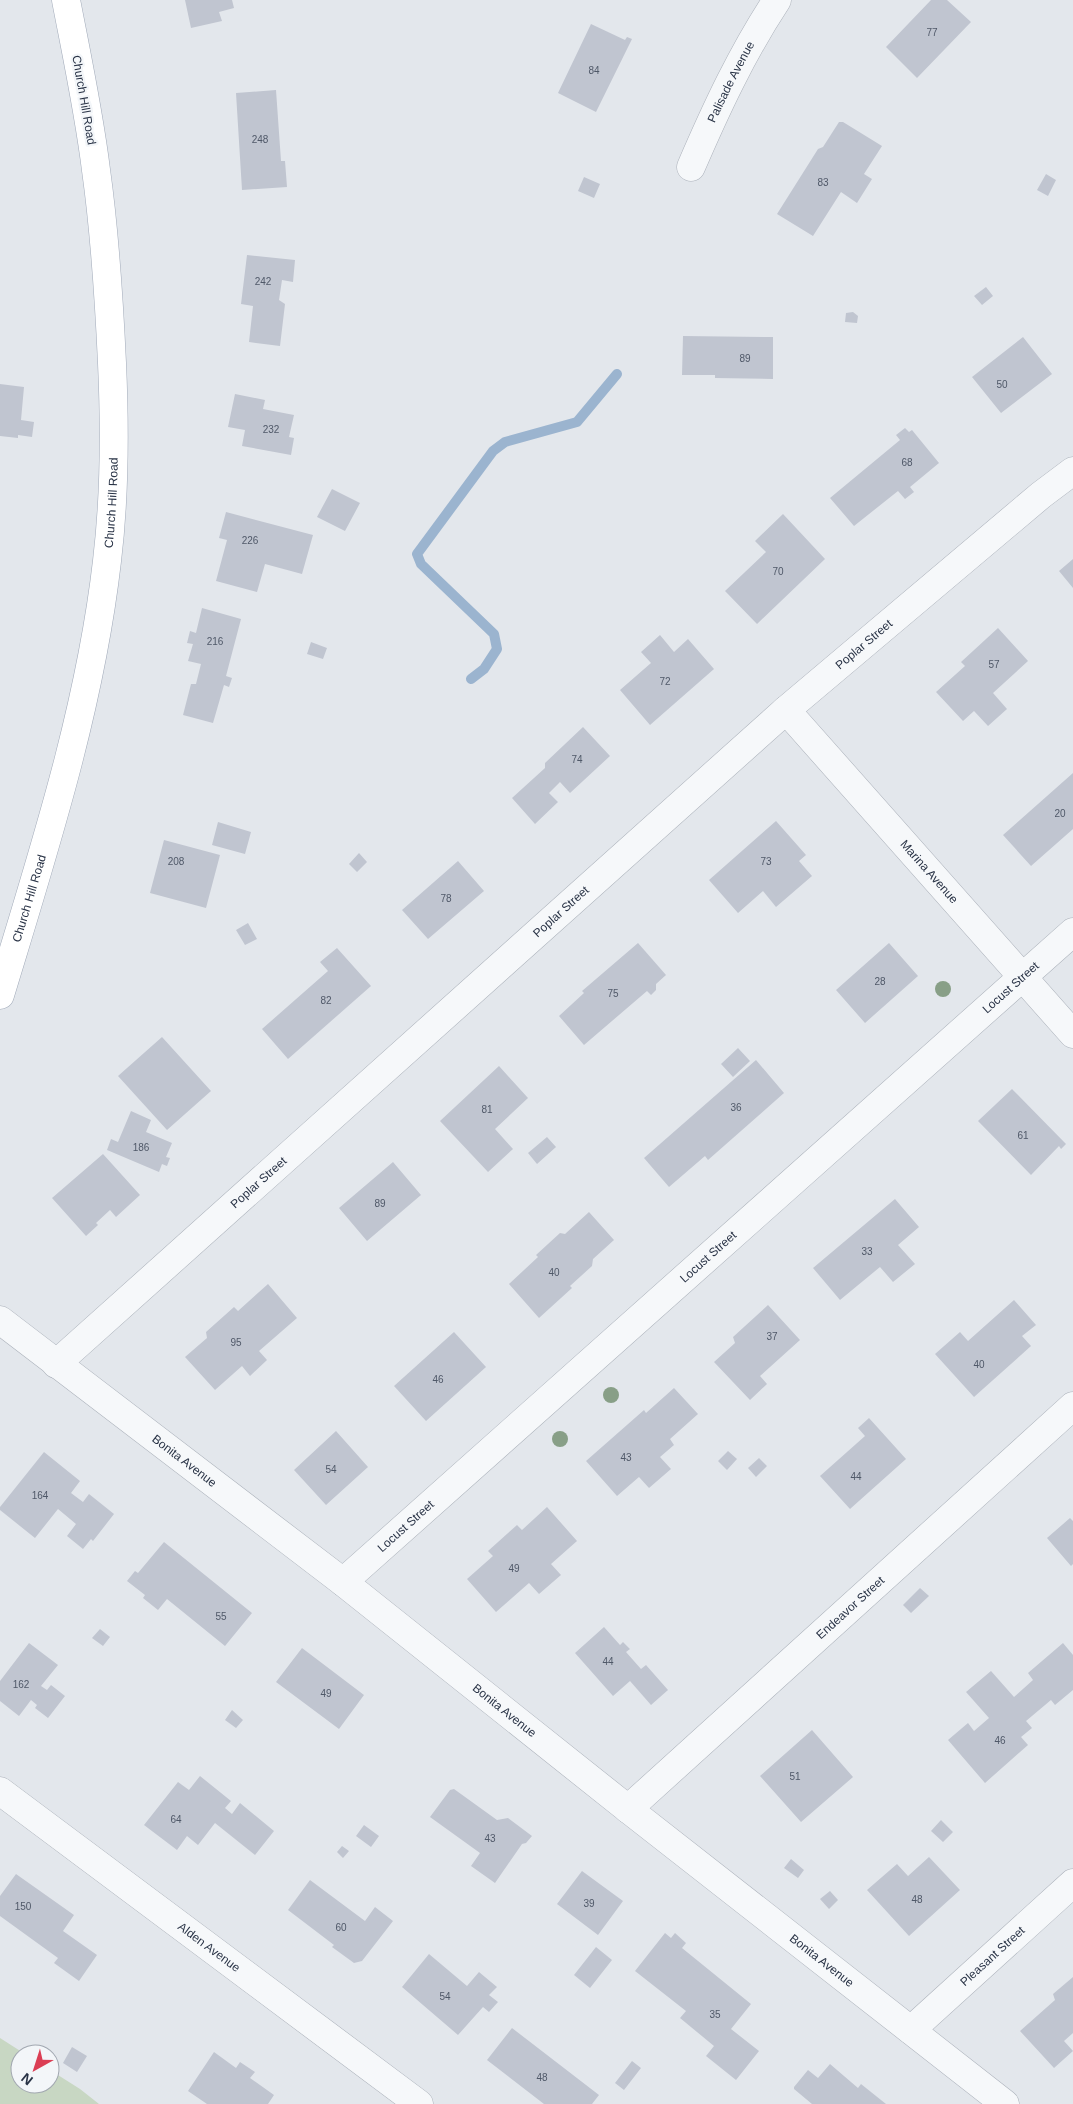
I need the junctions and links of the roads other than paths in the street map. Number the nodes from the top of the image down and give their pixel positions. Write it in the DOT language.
graph roads {
  1 [pos="66,0"];
  2 [pos="777,0"];
  3 [pos="691,167"];
  4 [pos="1073,471"];
  5 [pos="786,710"];
  6 [pos="1073,932"];
  7 [pos="1022,978"];
  8 [pos="0,995"];
  9 [pos="1073,1034"];
  10 [pos="0,1320"];
  11 [pos="56,1364"];
  12 [pos="1073,1406"];
  13 [pos="343,1582"];
  14 [pos="0,1792"];
  15 [pos="628,1809"];
  16 [pos="1073,1883"];
  17 [pos="911,2030"];
  18 [pos="419,2104"];
  19 [pos="1005,2104"];
  1 -- 8 [label="main road, Church Hill Road"];
  2 -- 3 [label="street, Palisade Avenue"];
  4 -- 5 [label="street, Poplar Street"];
  5 -- 7 [label="street, Marina Avenue"];
  5 -- 11 [label="street, Poplar Street"];
  6 -- 7 [label="street, Locust Street"];
  7 -- 9 [label="street, Marina Avenue"];
  7 -- 13 [label="street, Locust Street"];
  10 -- 11 [label="street, Bonita Avenue"];
  11 -- 13 [label="street, Bonita Avenue"];
  12 -- 15 [label="street, Endeavor Street"];
  13 -- 15 [label="street, Bonita Avenue"];
  14 -- 18 [label="street, Alden Avenue"];
  15 -- 17 [label="street, Bonita Avenue"];
  16 -- 17 [label="street, Pleasant Street"];
  17 -- 19 [label="street, Bonita Avenue"];
}
